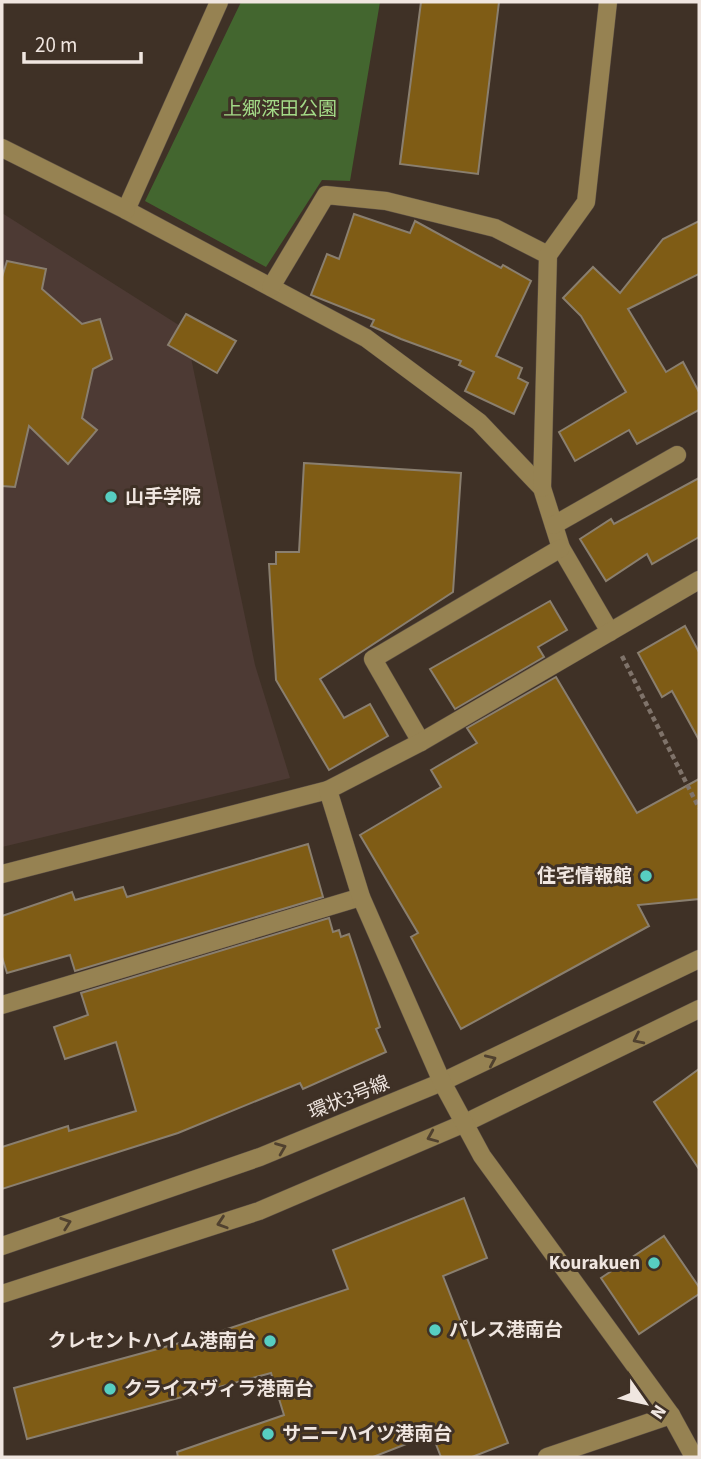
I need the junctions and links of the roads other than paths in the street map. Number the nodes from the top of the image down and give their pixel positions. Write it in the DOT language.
graph roads {
  1 [pos="219,2"];
  2 [pos="608,2"];
  3 [pos="2,148"];
  4 [pos="126,210"];
  5 [pos="548,255"];
  6 [pos="271,287"];
  7 [pos="677,455"];
  8 [pos="542,488"];
  9 [pos="554,525"];
  10 [pos="562,548"];
  11 [pos="699,580"];
  12 [pos="610,632"];
  13 [pos="421,742"];
  14 [pos="328,790"];
  15 [pos="2,874"];
  16 [pos="361,897"];
  17 [pos="699,959"];
  18 [pos="2,1005"];
  19 [pos="699,1009"];
  20 [pos="442,1082"];
  21 [pos="465,1123"];
  22 [pos="2,1246"];
  23 [pos="2,1294"];
  24 [pos="671,1415"];
  25 [pos="547,1457"];
  26 [pos="694,1457"];
  1 -- 4 [label="street"];
  2 -- 5 [label="street"];
  3 -- 4 [label="street"];
  4 -- 6 [label="street"];
  5 -- 6 [label="street"];
  5 -- 8 [label="street"];
  6 -- 8 [label="street"];
  7 -- 9 [label="street"];
  8 -- 9 [label="street"];
  9 -- 10 [label="street"];
  10 -- 12 [label="street"];
  10 -- 13 [label="street"];
  11 -- 12 [label="street"];
  12 -- 13 [label="street"];
  13 -- 14 [label="street"];
  14 -- 15 [label="street"];
  14 -- 16 [label="street"];
  16 -- 18 [label="street"];
  16 -- 20 [label="street"];
  20 -- 17 [label="street, 環状3号線, one-way"];
  19 -- 21 [label="street, one-way"];
  20 -- 21 [label="street"];
  22 -- 20 [label="street, 環状3号線, one-way"];
  21 -- 23 [label="street, one-way"];
  21 -- 24 [label="street"];
  24 -- 25 [label="street"];
  24 -- 26 [label="street"];
}
